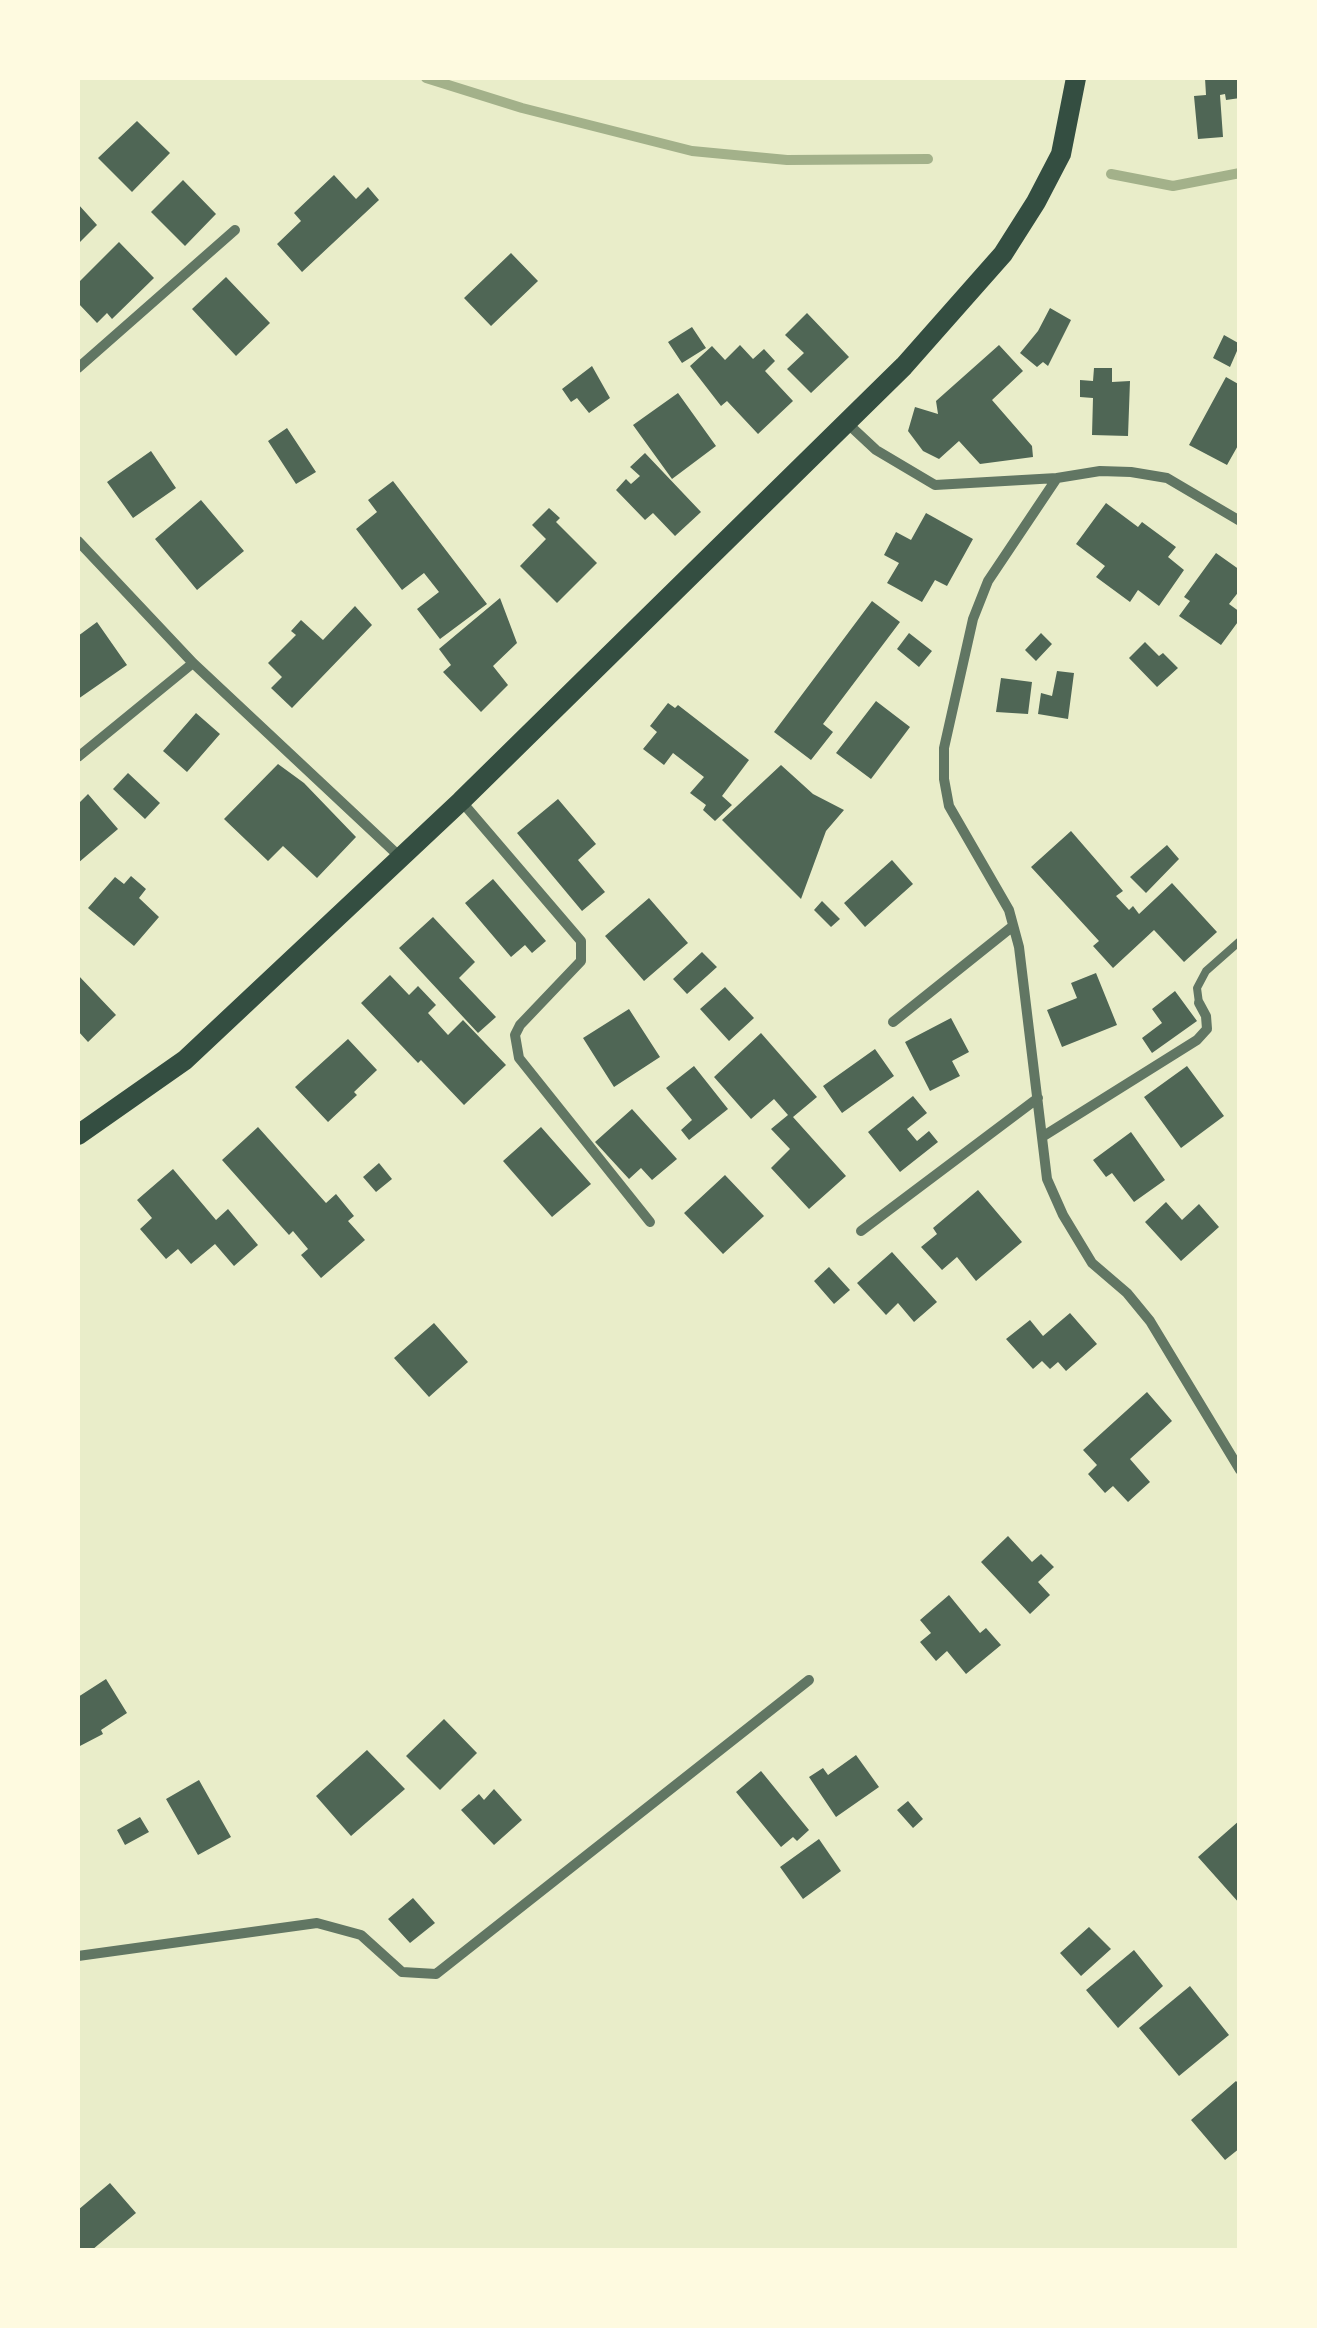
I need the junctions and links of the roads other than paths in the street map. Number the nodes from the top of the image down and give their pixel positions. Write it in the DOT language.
graph roads {
  1 [pos="1076,78"];
  2 [pos="235,230"];
  3 [pos="78,368"];
  4 [pos="846,422"];
  5 [pos="1057,478"];
  6 [pos="1240,521"];
  7 [pos="78,541"];
  8 [pos="192,663"];
  9 [pos="78,757"];
  10 [pos="461,801"];
  11 [pos="399,856"];
  12 [pos="1014,926"];
  13 [pos="1240,941"];
  14 [pos="1199,1003"];
  15 [pos="893,1022"];
  16 [pos="1038,1098"];
  17 [pos="78,1136"];
  18 [pos="1042,1136"];
  19 [pos="650,1222"];
  20 [pos="861,1231"];
  21 [pos="1240,1470"];
  22 [pos="809,1680"];
  23 [pos="78,1956"];
  1 -- 4 [label="main road"];
  2 -- 3 [label="street"];
  4 -- 5 [label="street"];
  4 -- 10 [label="main road"];
  5 -- 6 [label="street"];
  5 -- 12 [label="street"];
  7 -- 8 [label="street"];
  8 -- 9 [label="street"];
  8 -- 11 [label="street"];
  10 -- 11 [label="main road"];
  10 -- 19 [label="street"];
  11 -- 17 [label="main road"];
  12 -- 15 [label="street"];
  12 -- 16 [label="street"];
  13 -- 14 [label="lane"];
  14 -- 18 [label="street"];
  16 -- 18 [label="street"];
  16 -- 20 [label="street"];
  18 -- 21 [label="street"];
  22 -- 23 [label="street"];
}
